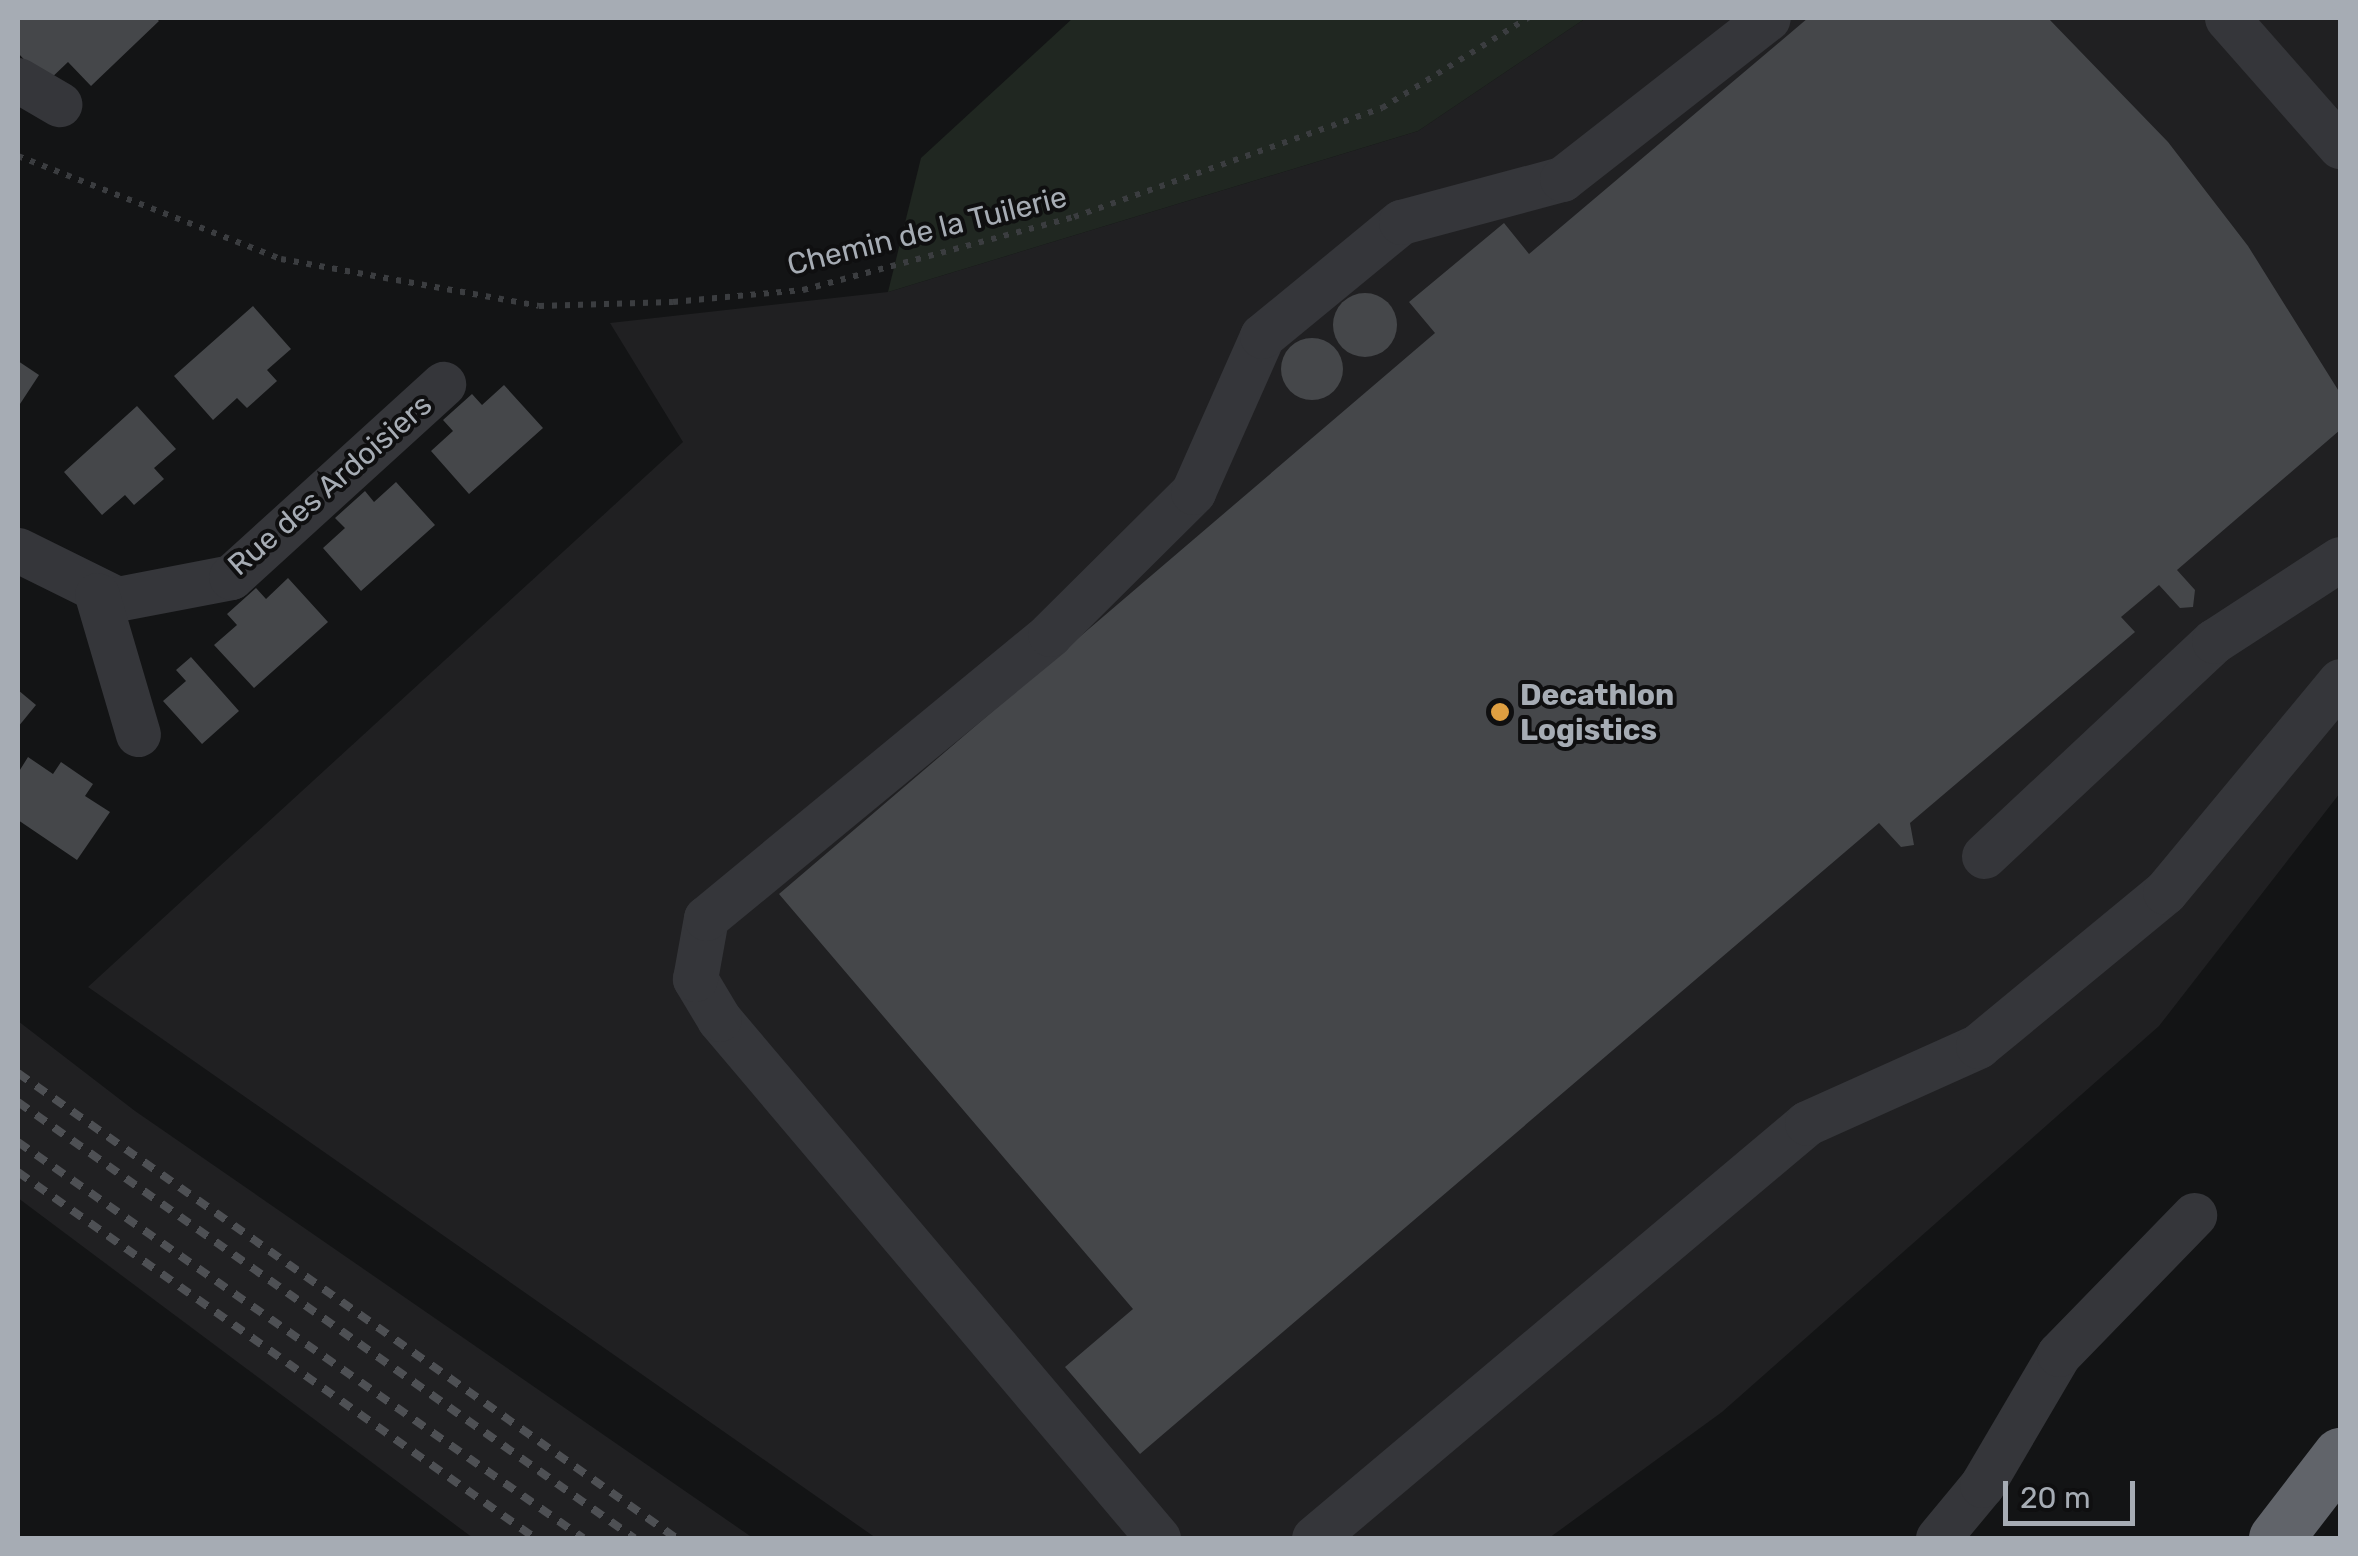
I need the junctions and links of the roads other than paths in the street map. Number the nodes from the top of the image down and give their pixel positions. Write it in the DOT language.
graph roads {
  1 [pos="1768,18"];
  2 [pos="2227,18"];
  3 [pos="18,80"];
  4 [pos="60,104"];
  5 [pos="2340,146"];
  6 [pos="443,384"];
  7 [pos="18,550"];
  8 [pos="2340,558"];
  9 [pos="97,595"];
  10 [pos="2340,680"];
  11 [pos="138,734"];
  12 [pos="1984,856"];
  13 [pos="2194,1215"];
  14 [pos="2340,1455"];
  15 [pos="1158,1538"];
  16 [pos="1314,1538"];
  17 [pos="1938,1538"];
  18 [pos="2276,1538"];
  1 -- 15 [label="street"];
  2 -- 5 [label="street"];
  3 -- 4 [label="street"];
  6 -- 9 [label="street, Rue des Ardoisiers"];
  7 -- 9 [label="street, Rue des Ardoisiers"];
  8 -- 12 [label="street"];
  9 -- 11 [label="street"];
  10 -- 16 [label="street"];
  13 -- 17 [label="street"];
  14 -- 18 [label="highway"];
}
